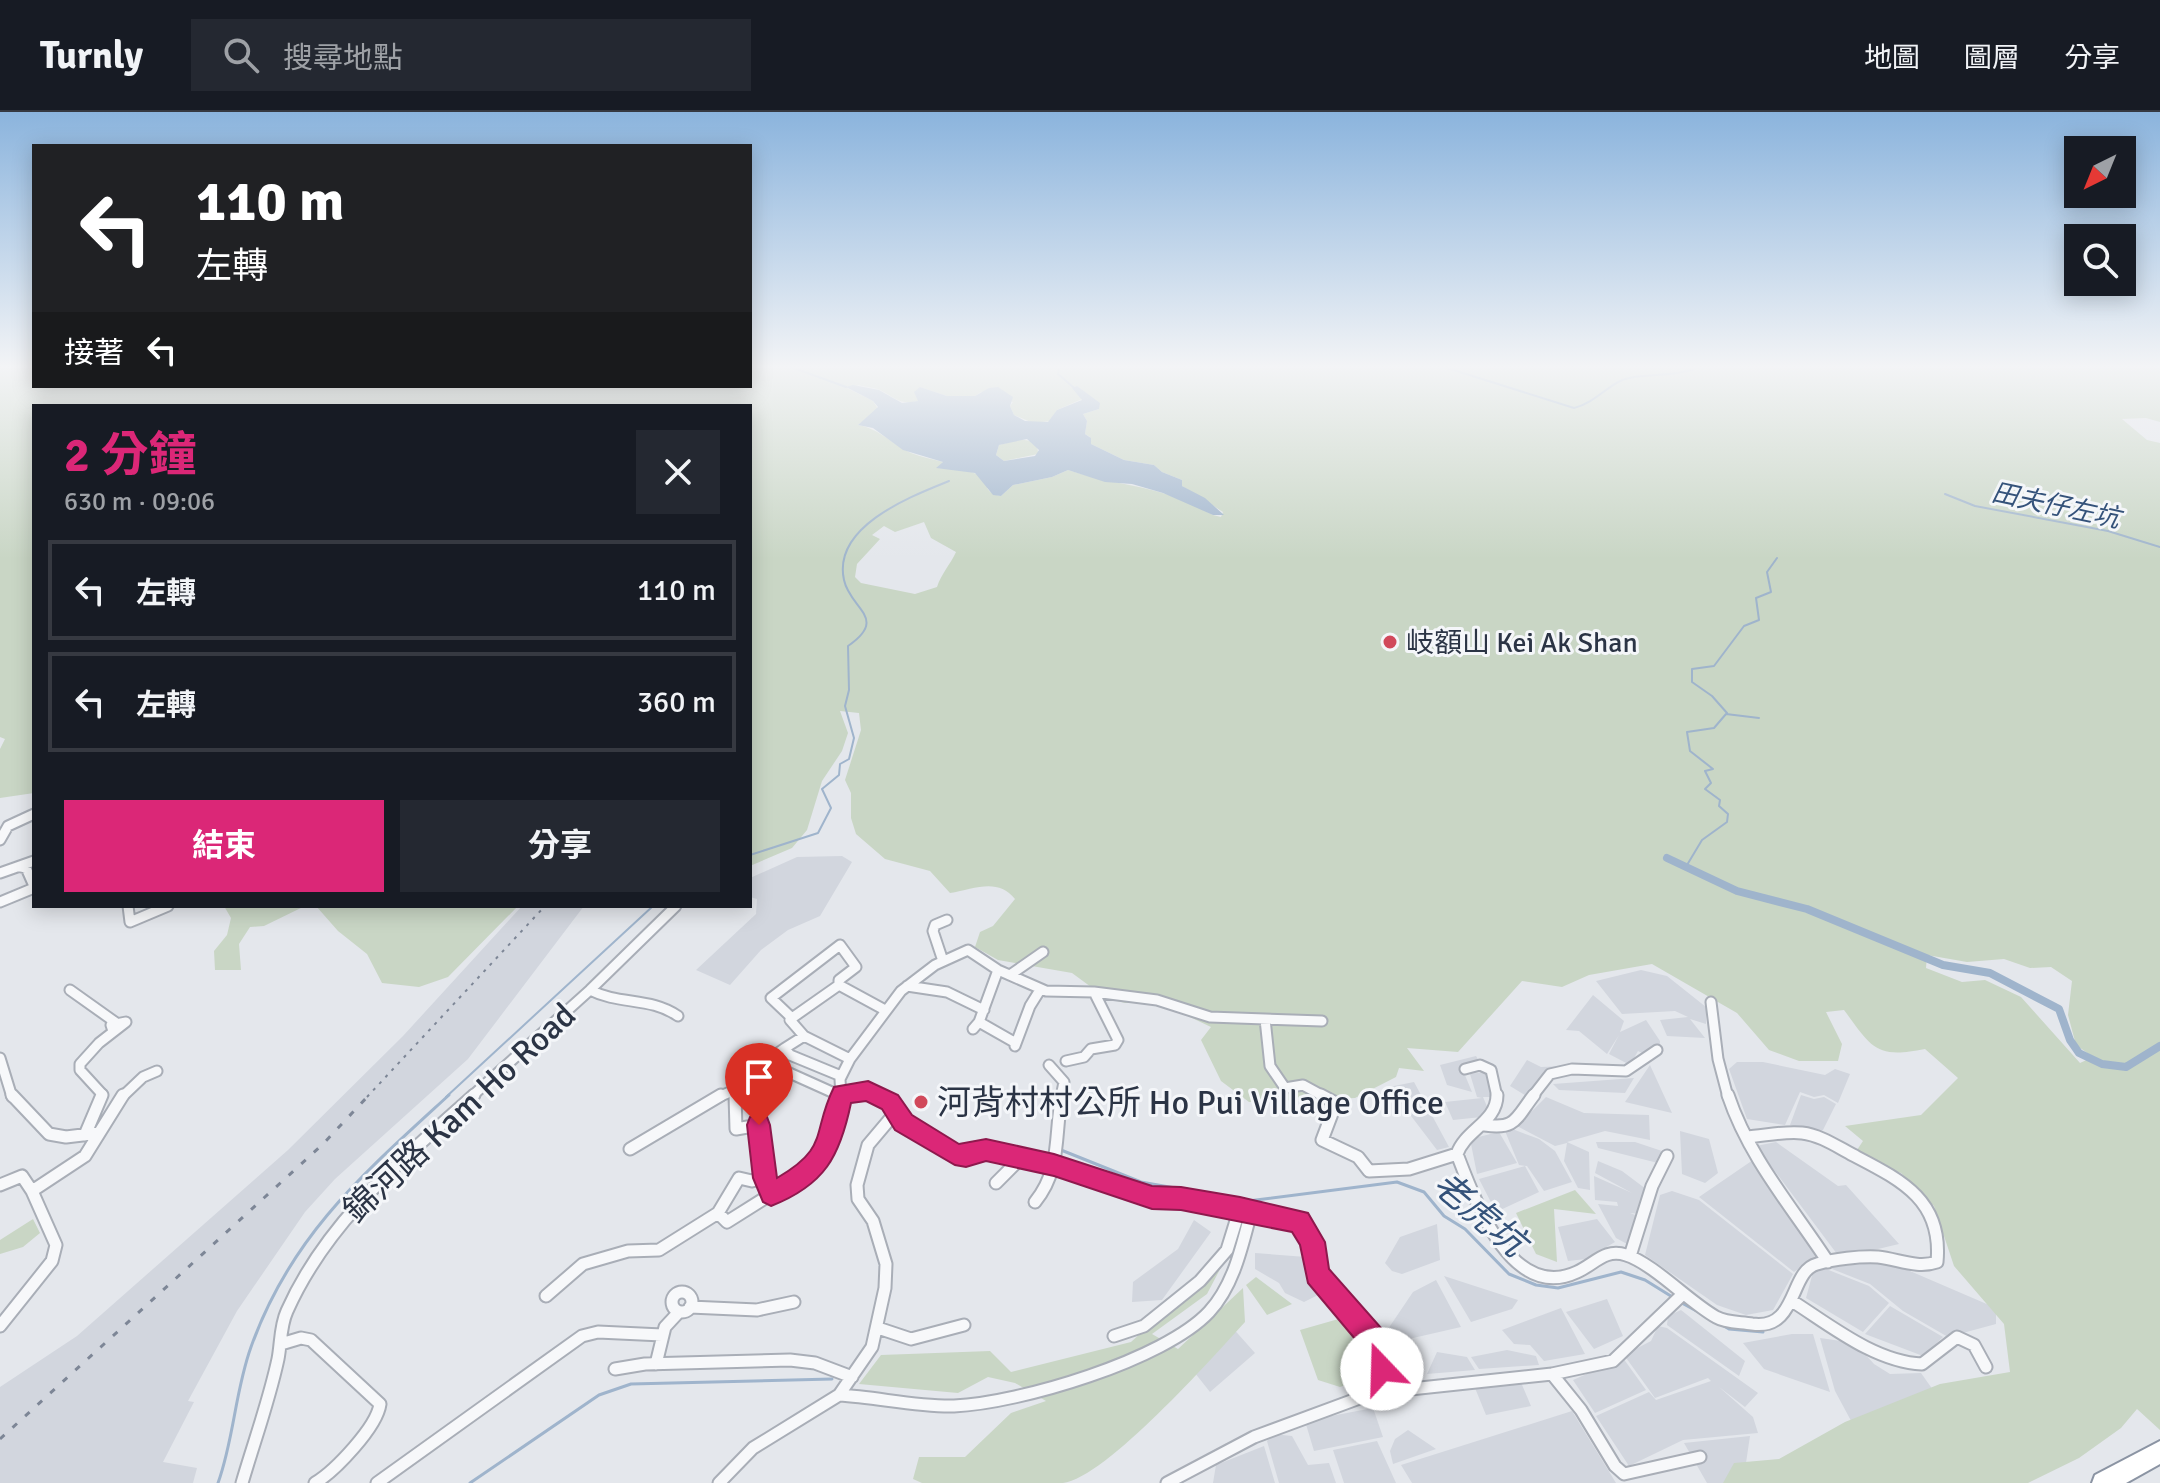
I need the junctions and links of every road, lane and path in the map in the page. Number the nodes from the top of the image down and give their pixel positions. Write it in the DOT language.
graph roads {
  1 [pos="32,815"];
  2 [pos="0,840"];
  3 [pos="32,862"];
  4 [pos="20,866"];
  5 [pos="0,873"];
  6 [pos="32,880"];
  7 [pos="32,883"];
  8 [pos="0,902"];
  9 [pos="128,908"];
  10 [pos="161,908"];
  11 [pos="674,908"];
  12 [pos="947,920"];
  13 [pos="1043,952"];
  14 [pos="943,961"];
  15 [pos="998,970"];
  16 [pos="1010,975"];
  17 [pos="839,985"];
  18 [pos="907,986"];
  19 [pos="70,990"];
  20 [pos="590,990"];
  21 [pos="1040,990"];
  22 [pos="1094,992"];
  23 [pos="1711,1002"];
  24 [pos="885,1010"];
  25 [pos="984,1010"];
  26 [pos="678,1016"];
  27 [pos="792,1018"];
  28 [pos="1265,1019"];
  29 [pos="1322,1021"];
  30 [pos="804,1036"];
  31 [pos="785,1048"];
  32 [pos="1657,1050"];
  33 [pos="0,1058"];
  34 [pos="850,1059"];
  35 [pos="1066,1061"];
  36 [pos="1049,1065"];
  37 [pos="1465,1069"];
  38 [pos="157,1071"];
  39 [pos="841,1076"];
  40 [pos="842,1094"];
  41 [pos="895,1113"];
  42 [pos="1485,1125"];
  43 [pos="99,1133"];
  44 [pos="85,1135"];
  45 [pos="1746,1137"];
  46 [pos="630,1149"];
  47 [pos="1457,1154"];
  48 [pos="1667,1156"];
  49 [pos="1022,1157"];
  50 [pos="1054,1165"];
  51 [pos="765,1178"];
  52 [pos="996,1183"];
  53 [pos="0,1185"];
  54 [pos="32,1191"];
  55 [pos="771,1194"];
  56 [pos="1035,1202"];
  57 [pos="1246,1210"];
  58 [pos="718,1213"];
  59 [pos="1630,1256"];
  60 [pos="1828,1262"];
  61 [pos="546,1296"];
  62 [pos="1679,1298"];
  63 [pos="1792,1301"];
  64 [pos="794,1302"];
  65 [pos="964,1325"];
  66 [pos="0,1326"];
  67 [pos="878,1328"];
  68 [pos="662,1335"];
  69 [pos="1114,1336"];
  70 [pos="281,1344"];
  71 [pos="656,1364"];
  72 [pos="1986,1367"];
  73 [pos="615,1369"];
  74 [pos="1552,1374"];
  75 [pos="852,1377"];
  76 [pos="1384,1392"];
  77 [pos="839,1395"];
  78 [pos="2160,1452"];
  79 [pos="1700,1457"];
  80 [pos="242,1483"];
  81 [pos="315,1483"];
  82 [pos="377,1483"];
  83 [pos="719,1483"];
  84 [pos="1167,1483"];
  85 [pos="2103,1483"];
  1 -- 2 [label="street"];
  3 -- 4 [label="street"];
  4 -- 5 [label="street"];
  4 -- 6 [label="street"];
  7 -- 8 [label="street"];
  9 -- 10 [label="street"];
  11 -- 20 [label="street, 錦河路 Kam Ho Road"];
  12 -- 14 [label="street"];
  13 -- 16 [label="street"];
  14 -- 15 [label="street"];
  14 -- 18 [label="street"];
  15 -- 16 [label="street"];
  15 -- 25 [label="street"];
  16 -- 21 [label="street"];
  17 -- 24 [label="street"];
  17 -- 27 [label="street"];
  17 -- 27 [label="street"];
  18 -- 24 [label="street"];
  18 -- 25 [label="street"];
  19 -- 44 [label="street"];
  20 -- 26 [label="street"];
  20 -- 70 [label="street, 錦河路 Kam Ho Road"];
  21 -- 22 [label="street"];
  21 -- 25 [label="street"];
  22 -- 28 [label="street"];
  22 -- 35 [label="street"];
  23 -- 45 [label="street"];
  24 -- 34 [label="street"];
  27 -- 30 [label="street"];
  28 -- 29 [label="street"];
  28 -- 47 [label="street"];
  30 -- 31 [label="street"];
  30 -- 34 [label="street"];
  31 -- 39 [label="street"];
  31 -- 40 [label="street"];
  32 -- 42 [label="street"];
  33 -- 44 [label="street"];
  34 -- 39 [label="street"];
  36 -- 50 [label="street"];
  37 -- 42 [label="street"];
  38 -- 43 [label="street"];
  39 -- 40 [label="street"];
  40 -- 41 [label="street"];
  40 -- 55 [label="street"];
  41 -- 49 [label="street"];
  41 -- 67 [label="street"];
  42 -- 47 [label="street"];
  43 -- 44 [label="street"];
  43 -- 54 [label="street"];
  45 -- 60 [label="street"];
  45 -- 60 [label="street"];
  46 -- 51 [label="street"];
  47 -- 59 [label="street"];
  48 -- 59 [label="street"];
  49 -- 50 [label="street"];
  49 -- 52 [label="street"];
  50 -- 56 [label="street"];
  50 -- 57 [label="street"];
  51 -- 55 [label="street"];
  51 -- 58 [label="street"];
  53 -- 54 [label="street"];
  54 -- 66 [label="street"];
  55 -- 58 [label="street"];
  57 -- 69 [label="street"];
  57 -- 76 [label="street"];
  57 -- 77 [label="street"];
  58 -- 61 [label="street"];
  59 -- 62 [label="street"];
  60 -- 63 [label="street"];
  62 -- 63 [label="street"];
  62 -- 74 [label="street"];
  63 -- 72 [label="street"];
  64 -- 68 [label="street"];
  65 -- 67 [label="street"];
  67 -- 75 [label="street"];
  68 -- 71 [label="street"];
  68 -- 82 [label="street"];
  70 -- 80 [label="street, 錦河路 Kam Ho Road"];
  70 -- 81 [label="street"];
  71 -- 73 [label="street"];
  71 -- 75 [label="street"];
  74 -- 76 [label="street"];
  74 -- 79 [label="street"];
  75 -- 77 [label="street"];
  76 -- 84 [label="street"];
  77 -- 83 [label="street"];
  78 -- 85 [label="highway"];
}
